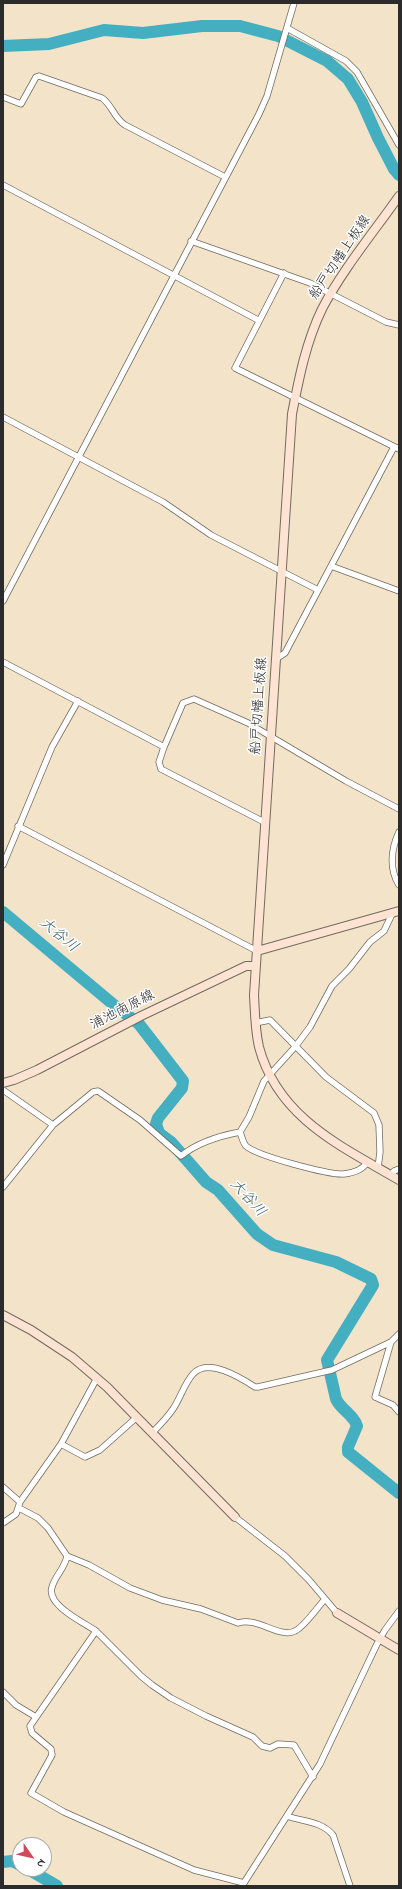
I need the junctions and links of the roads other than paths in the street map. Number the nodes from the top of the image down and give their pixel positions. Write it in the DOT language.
graph roads {
  1 [pos="294,3"];
  2 [pos="287,29"];
  3 [pos="3,97"];
  4 [pos="399,145"];
  5 [pos="226,177"];
  6 [pos="3,185"];
  7 [pos="399,196"];
  8 [pos="191,241"];
  9 [pos="284,273"];
  10 [pos="173,275"];
  11 [pos="331,294"];
  12 [pos="258,320"];
  13 [pos="399,325"];
  14 [pos="295,398"];
  15 [pos="3,417"];
  16 [pos="397,448"];
  17 [pos="78,457"];
  18 [pos="331,566"];
  19 [pos="282,570"];
  20 [pos="318,590"];
  21 [pos="399,591"];
  22 [pos="3,601"];
  23 [pos="276,659"];
  24 [pos="3,662"];
  25 [pos="78,701"];
  26 [pos="271,735"];
  27 [pos="164,747"];
  28 [pos="399,809"];
  29 [pos="266,823"];
  30 [pos="18,826"];
  31 [pos="399,832"];
  32 [pos="3,865"];
  33 [pos="399,885"];
  34 [pos="396,912"];
  35 [pos="257,952"];
  36 [pos="255,966"];
  37 [pos="255,1023"];
  38 [pos="295,1047"];
  39 [pos="270,1074"];
  40 [pos="3,1083"];
  41 [pos="3,1090"];
  42 [pos="53,1125"];
  43 [pos="240,1132"];
  44 [pos="368,1162"];
  45 [pos="378,1168"];
  46 [pos="399,1169"];
  47 [pos="391,1175"];
  48 [pos="399,1180"];
  49 [pos="3,1187"];
  50 [pos="3,1315"];
  51 [pos="399,1334"];
  52 [pos="391,1342"];
  53 [pos="97,1378"];
  54 [pos="399,1412"];
  55 [pos="137,1417"];
  56 [pos="152,1433"];
  57 [pos="61,1444"];
  58 [pos="3,1487"];
  59 [pos="19,1505"];
  60 [pos="235,1517"];
  61 [pos="3,1523"];
  62 [pos="67,1556"];
  63 [pos="325,1599"];
  64 [pos="399,1611"];
  65 [pos="337,1613"];
  66 [pos="96,1631"];
  67 [pos="379,1640"];
  68 [pos="399,1650"];
  69 [pos="3,1692"];
  70 [pos="36,1717"];
  71 [pos="313,1777"];
  72 [pos="287,1816"];
  73 [pos="243,1885"];
  74 [pos="350,1886"];
  1 -- 2 [label="street"];
  2 -- 4 [label="street"];
  2 -- 5 [label="street"];
  3 -- 5 [label="street"];
  5 -- 8 [label="street"];
  6 -- 10 [label="street"];
  7 -- 11 [label="main road, 船戸切幡上板線"];
  8 -- 9 [label="street"];
  8 -- 10 [label="street"];
  9 -- 11 [label="street"];
  9 -- 12 [label="street"];
  10 -- 12 [label="street"];
  10 -- 17 [label="street"];
  11 -- 13 [label="street"];
  11 -- 14 [label="main road, 船戸切幡上板線"];
  12 -- 14 [label="street"];
  14 -- 16 [label="street"];
  14 -- 19 [label="main road, 船戸切幡上板線"];
  15 -- 17 [label="street"];
  16 -- 18 [label="street"];
  17 -- 19 [label="street"];
  17 -- 22 [label="street"];
  18 -- 20 [label="street"];
  18 -- 21 [label="street"];
  19 -- 20 [label="street"];
  19 -- 23 [label="main road, 船戸切幡上板線"];
  20 -- 23 [label="street"];
  23 -- 26 [label="main road, 船戸切幡上板線"];
  24 -- 25 [label="street"];
  25 -- 27 [label="street"];
  25 -- 30 [label="street"];
  26 -- 27 [label="street"];
  26 -- 28 [label="street"];
  26 -- 29 [label="main road, 船戸切幡上板線"];
  27 -- 29 [label="street"];
  29 -- 35 [label="main road, 船戸切幡上板線"];
  30 -- 32 [label="street"];
  30 -- 35 [label="street"];
  31 -- 33 [label="street"];
  34 -- 35 [label="main road"];
  34 -- 38 [label="street"];
  35 -- 36 [label="main road, 船戸切幡上板線"];
  36 -- 37 [label="main road, 船戸切幡上板線"];
  36 -- 40 [label="main road, 浦池南原線"];
  37 -- 38 [label="street"];
  37 -- 39 [label="main road, 船戸切幡上板線"];
  38 -- 39 [label="street"];
  38 -- 45 [label="street"];
  39 -- 43 [label="street"];
  39 -- 44 [label="main road, 船戸切幡上板線"];
  41 -- 42 [label="street"];
  42 -- 43 [label="street"];
  42 -- 49 [label="street"];
  43 -- 44 [label="street"];
  44 -- 45 [label="main road, 船戸切幡上板線"];
  45 -- 47 [label="main road, 船戸切幡上板線"];
  46 -- 47 [label="street"];
  47 -- 48 [label="main road, 船戸切幡上板線"];
  50 -- 53 [label="main road"];
  51 -- 52 [label="street"];
  52 -- 54 [label="street"];
  52 -- 56 [label="street"];
  53 -- 55 [label="main road"];
  53 -- 57 [label="street"];
  55 -- 56 [label="main road"];
  55 -- 57 [label="street"];
  56 -- 60 [label="main road"];
  57 -- 59 [label="street"];
  58 -- 59 [label="street"];
  59 -- 61 [label="street"];
  59 -- 62 [label="street"];
  60 -- 63 [label="street"];
  62 -- 63 [label="street"];
  62 -- 66 [label="street"];
  63 -- 65 [label="street"];
  64 -- 67 [label="street"];
  65 -- 67 [label="main road"];
  66 -- 70 [label="street"];
  66 -- 71 [label="street"];
  67 -- 68 [label="main road"];
  67 -- 71 [label="street"];
  69 -- 70 [label="street"];
  70 -- 73 [label="street"];
  71 -- 72 [label="street"];
  72 -- 73 [label="street"];
  72 -- 74 [label="street"];
}
